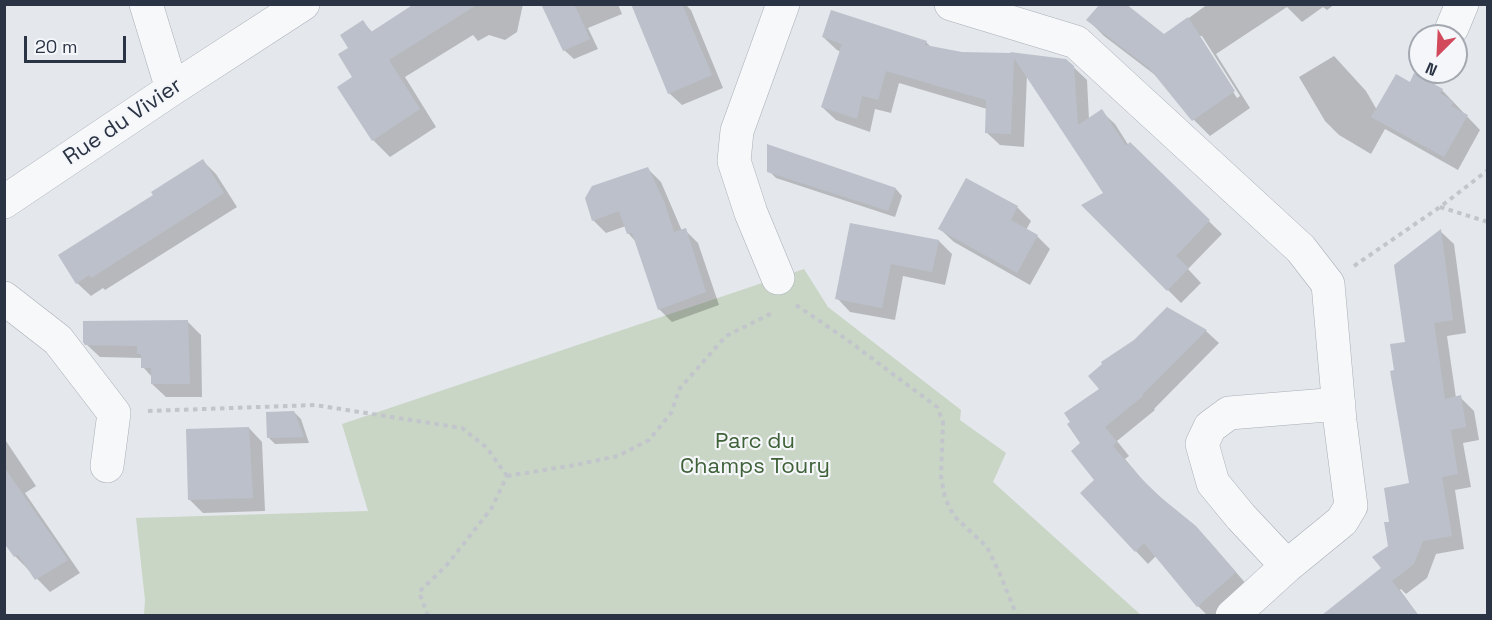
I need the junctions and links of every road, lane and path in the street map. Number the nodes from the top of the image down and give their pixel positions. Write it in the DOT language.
graph roads {
  1 [pos="146,4"];
  2 [pos="303,4"];
  3 [pos="783,4"];
  4 [pos="951,4"];
  5 [pos="171,89"];
  6 [pos="1488,170"];
  7 [pos="4,202"];
  8 [pos="1440,207"];
  9 [pos="1488,222"];
  10 [pos="1328,284"];
  11 [pos="785,296"];
  12 [pos="4,298"];
  13 [pos="1339,404"];
  14 [pos="114,413"];
  15 [pos="107,466"];
  16 [pos="507,476"];
  17 [pos="1287,566"];
  18 [pos="428,615"];
  19 [pos="1017,615"];
  20 [pos="1232,615"];
  1 -- 5 [label="street"];
  2 -- 5 [label="street, Rue du Vivier"];
  3 -- 11 [label="street"];
  4 -- 10 [label="street"];
  5 -- 7 [label="street, Rue du Vivier"];
  6 -- 8 [label="path"];
  8 -- 9 [label="path"];
  8 -- 10 [label="path"];
  10 -- 13 [label="street"];
  11 -- 16 [label="path"];
  11 -- 19 [label="path"];
  12 -- 14 [label="street"];
  13 -- 17 [label="street"];
  13 -- 17 [label="street"];
  14 -- 15 [label="street"];
  14 -- 16 [label="path"];
  16 -- 18 [label="path"];
  17 -- 20 [label="street"];
}
